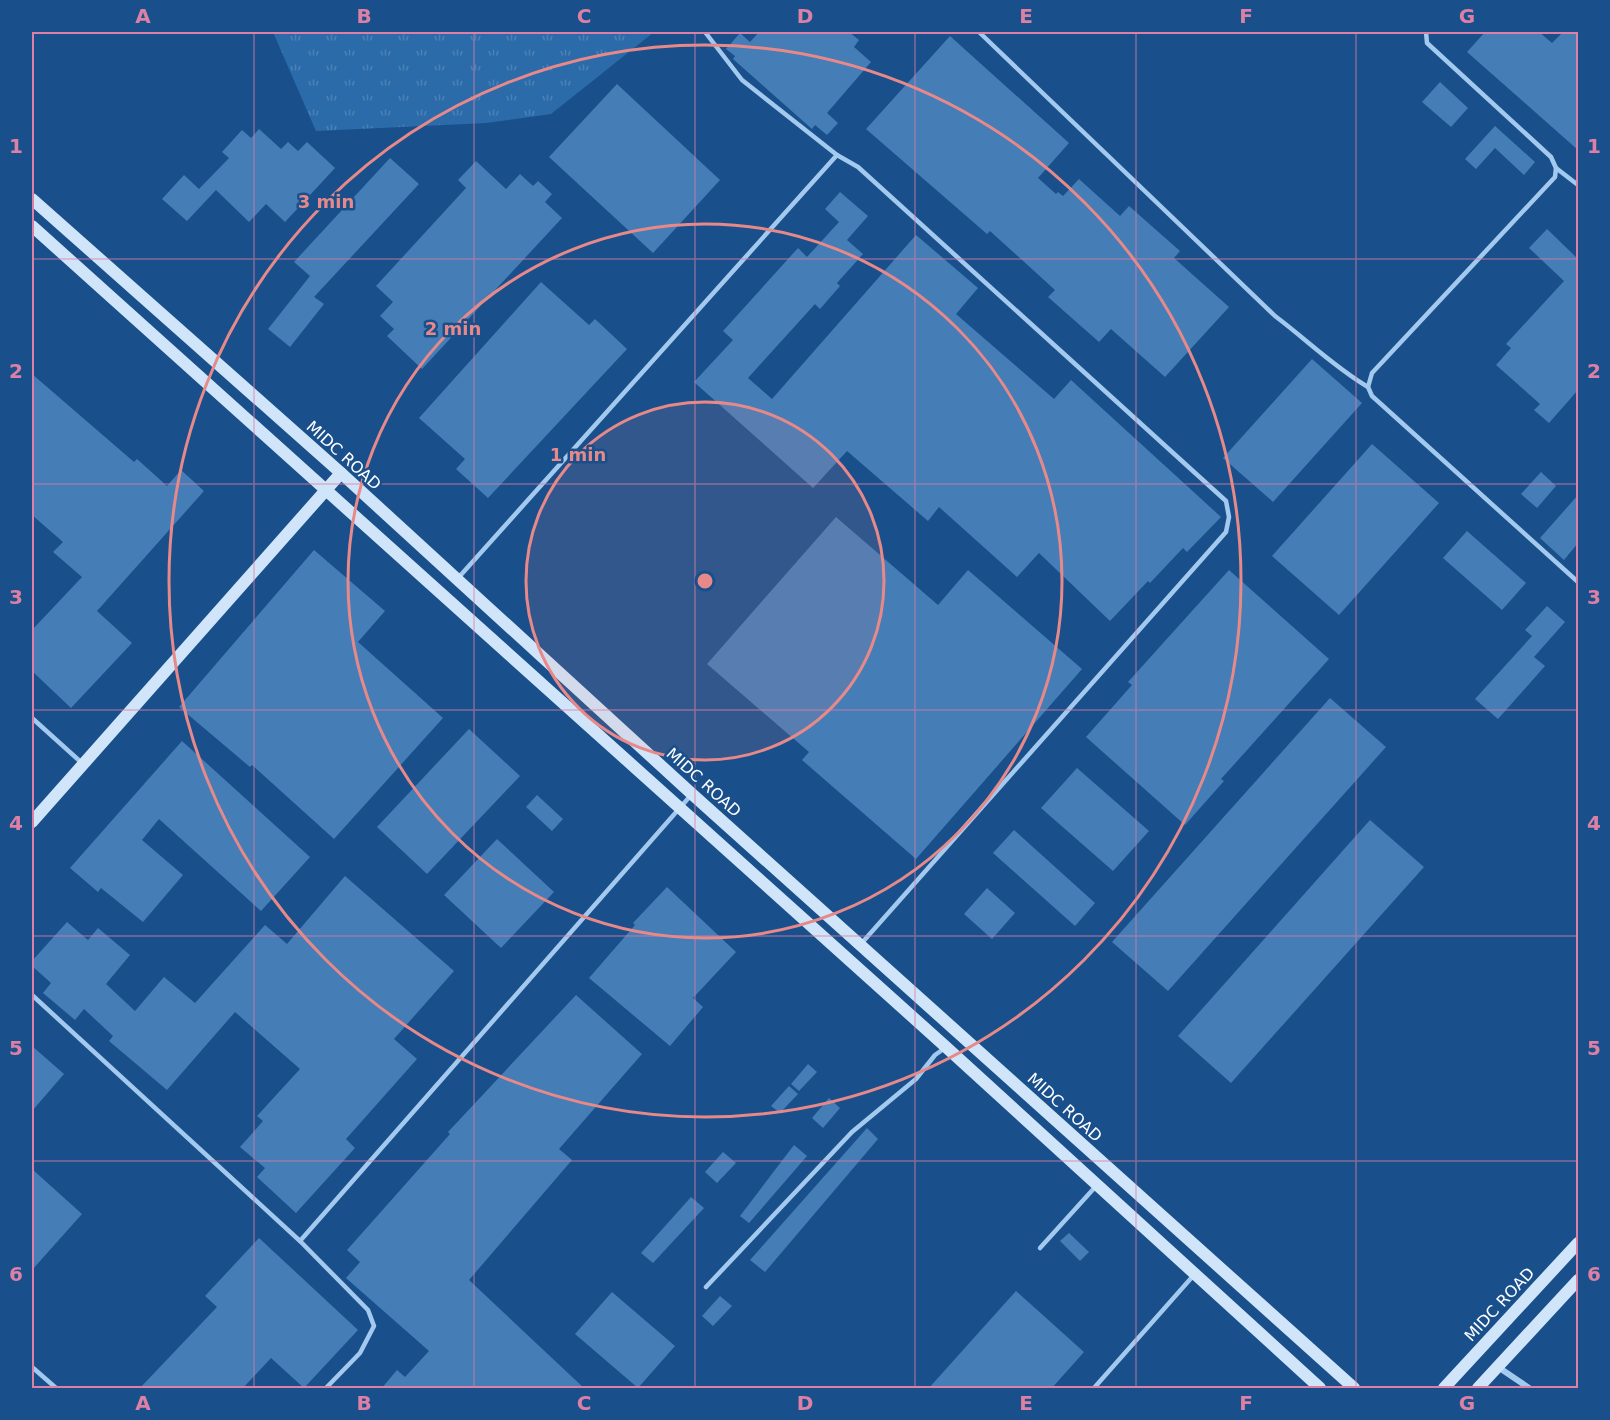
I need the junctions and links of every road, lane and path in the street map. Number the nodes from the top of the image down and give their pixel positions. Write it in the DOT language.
graph roads {
  1 [pos="705,32"];
  2 [pos="979,32"];
  3 [pos="1426,32"];
  4 [pos="837,155"];
  5 [pos="1556,168"];
  6 [pos="1578,185"];
  7 [pos="32,199"];
  8 [pos="32,226"];
  9 [pos="1368,387"];
  10 [pos="341,473"];
  11 [pos="326,489"];
  12 [pos="457,579"];
  13 [pos="1578,582"];
  14 [pos="32,718"];
  15 [pos="83,764"];
  16 [pos="692,794"];
  17 [pos="680,808"];
  18 [pos="32,822"];
  19 [pos="861,945"];
  20 [pos="32,995"];
  21 [pos="946,1047"];
  22 [pos="1097,1185"];
  23 [pos="300,1241"];
  24 [pos="1578,1243"];
  25 [pos="1040,1248"];
  26 [pos="1196,1273"];
  27 [pos="1578,1280"];
  28 [pos="706,1287"];
  29 [pos="32,1367"];
  30 [pos="1498,1367"];
  31 [pos="56,1389"];
  32 [pos="326,1389"];
  33 [pos="1094,1389"];
  34 [pos="1320,1389"];
  35 [pos="1354,1389"];
  36 [pos="1444,1389"];
  37 [pos="1478,1389"];
  38 [pos="1529,1389"];
  1 -- 4 [label="lane"];
  2 -- 9 [label="lane"];
  3 -- 5 [label="lane"];
  4 -- 12 [label="lane"];
  4 -- 19 [label="lane"];
  5 -- 6 [label="lane"];
  5 -- 9 [label="lane"];
  7 -- 10 [label="street, MIDC ROAD"];
  8 -- 11 [label="street"];
  9 -- 13 [label="lane"];
  10 -- 11 [label="street"];
  10 -- 12 [label="street, MIDC ROAD"];
  11 -- 15 [label="street"];
  11 -- 17 [label="street"];
  12 -- 16 [label="street, MIDC ROAD"];
  14 -- 15 [label="lane"];
  15 -- 18 [label="street"];
  16 -- 17 [label="lane"];
  16 -- 19 [label="street, MIDC ROAD"];
  17 -- 21 [label="street"];
  17 -- 23 [label="lane"];
  19 -- 35 [label="street, MIDC ROAD"];
  20 -- 23 [label="lane"];
  21 -- 22 [label="street"];
  21 -- 28 [label="lane"];
  22 -- 25 [label="lane"];
  22 -- 26 [label="street"];
  23 -- 32 [label="lane"];
  24 -- 36 [label="street, MIDC ROAD"];
  26 -- 33 [label="lane"];
  26 -- 34 [label="street"];
  27 -- 30 [label="street"];
  29 -- 31 [label="lane"];
  30 -- 37 [label="street"];
  30 -- 38 [label="street"];
}
